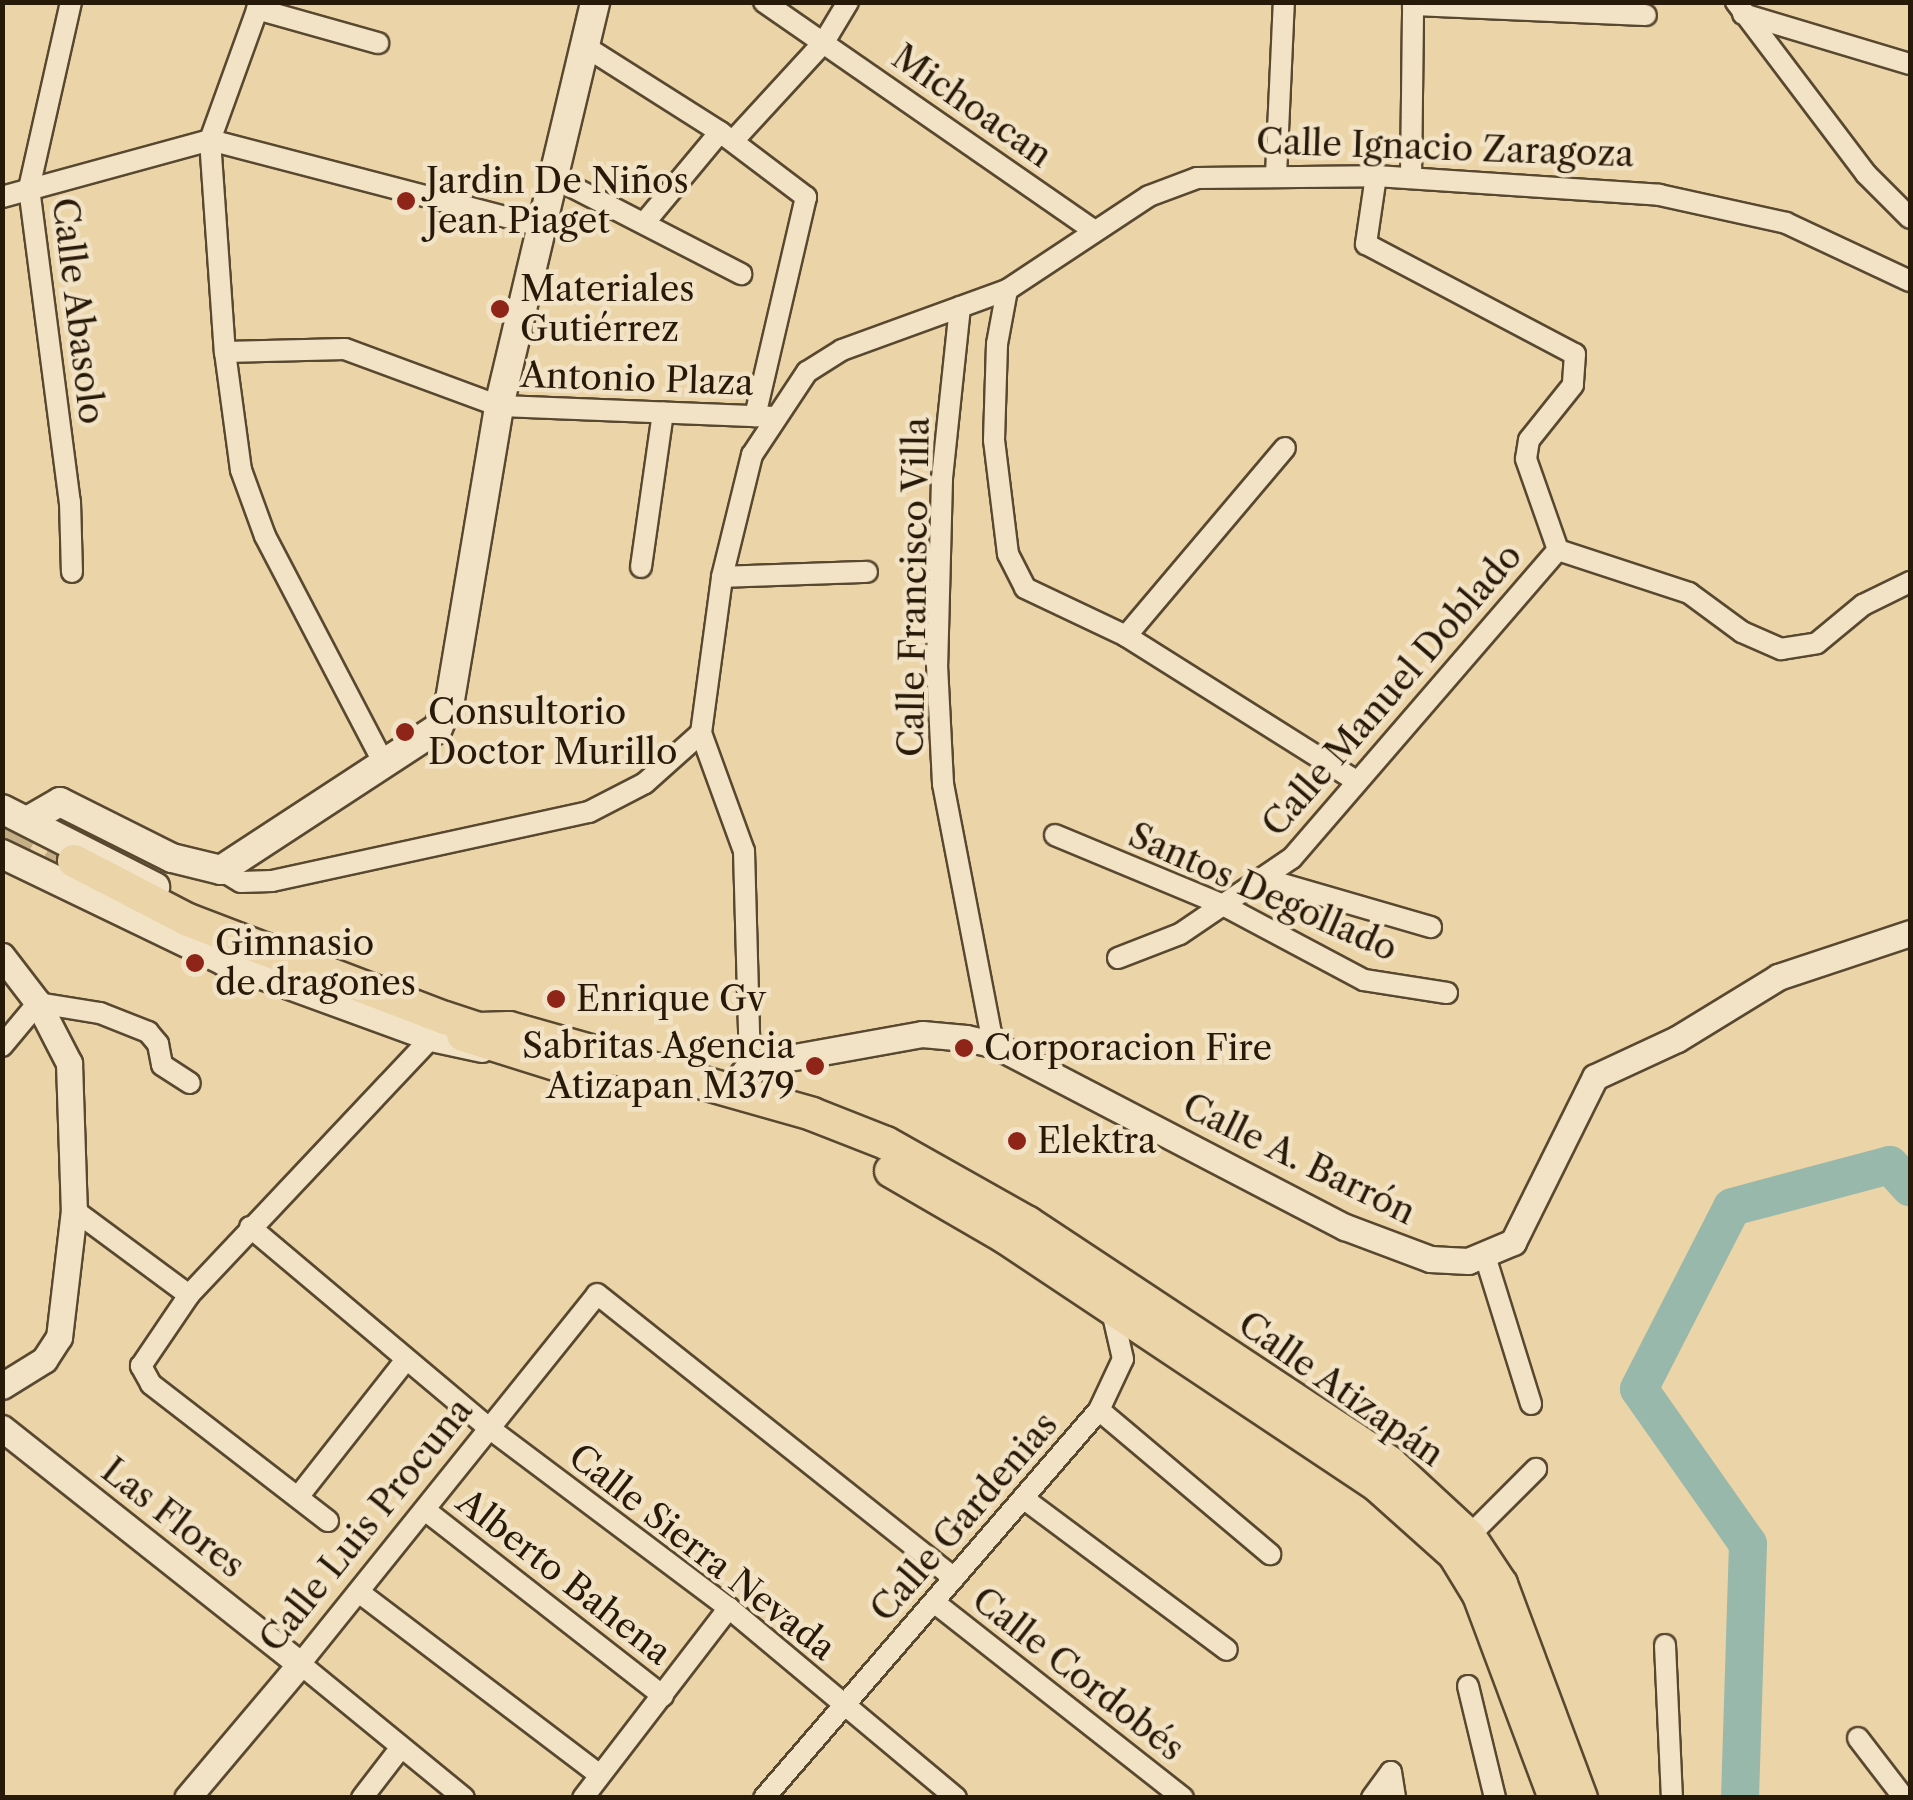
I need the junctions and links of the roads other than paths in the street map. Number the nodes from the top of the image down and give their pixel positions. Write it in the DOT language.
graph roads {
  1 [pos="71,2"];
  2 [pos="596,2"];
  3 [pos="764,2"];
  4 [pos="848,2"];
  5 [pos="1284,2"];
  6 [pos="1413,4"];
  7 [pos="259,6"];
  8 [pos="1739,8"];
  9 [pos="1646,16"];
  10 [pos="824,42"];
  11 [pos="378,44"];
  12 [pos="586,47"];
  13 [pos="1910,64"];
  14 [pos="726,136"];
  15 [pos="210,140"];
  16 [pos="1276,175"];
  17 [pos="1376,176"];
  18 [pos="553,178"];
  19 [pos="1411,178"];
  20 [pos="29,188"];
  21 [pos="2,198"];
  22 [pos="1910,218"];
  23 [pos="646,222"];
  24 [pos="540,226"];
  25 [pos="1094,230"];
  26 [pos="741,274"];
  27 [pos="1910,281"];
  28 [pos="1007,290"];
  29 [pos="960,308"];
  30 [pos="225,352"];
  31 [pos="499,406"];
  32 [pos="663,414"];
  33 [pos="764,417"];
  34 [pos="1285,448"];
  35 [pos="1558,550"];
  36 [pos="641,568"];
  37 [pos="72,572"];
  38 [pos="867,572"];
  39 [pos="722,577"];
  40 [pos="1910,582"];
  41 [pos="1126,636"];
  42 [pos="702,734"];
  43 [pos="385,766"];
  44 [pos="1355,780"];
  45 [pos="11,817"];
  46 [pos="1055,834"];
  47 [pos="2,854"];
  48 [pos="73,867"];
  49 [pos="222,870"];
  50 [pos="36,873"];
  51 [pos="1262,878"];
  52 [pos="1221,904"];
  53 [pos="1430,927"];
  54 [pos="1910,933"];
  55 [pos="2,956"];
  56 [pos="1118,958"];
  57 [pos="1447,993"];
  58 [pos="38,1003"];
  59 [pos="432,1037"];
  60 [pos="508,1041"];
  61 [pos="992,1044"];
  62 [pos="2,1046"];
  63 [pos="741,1076"];
  64 [pos="190,1083"];
  65 [pos="74,1210"];
  66 [pos="250,1227"];
  67 [pos="1485,1256"];
  68 [pos="189,1295"];
  69 [pos="1118,1297"];
  70 [pos="406,1360"];
  71 [pos="2,1386"];
  72 [pos="1531,1404"];
  73 [pos="1099,1410"];
  74 [pos="2,1428"];
  75 [pos="489,1428"];
  76 [pos="1536,1470"];
  77 [pos="298,1498"];
  78 [pos="1023,1498"];
  79 [pos="425,1510"];
  80 [pos="328,1521"];
  81 [pos="1469,1536"];
  82 [pos="1270,1554"];
  83 [pos="954,1578"];
  84 [pos="360,1593"];
  85 [pos="934,1602"];
  86 [pos="730,1608"];
  87 [pos="1665,1646"];
  88 [pos="1227,1650"];
  89 [pos="300,1664"];
  90 [pos="1468,1686"];
  91 [pos="663,1696"];
  92 [pos="842,1705"];
  93 [pos="1858,1738"];
  94 [pos="399,1750"];
  95 [pos="600,1775"];
  96 [pos="187,1798"];
  97 [pos="362,1798"];
  98 [pos="464,1798"];
  99 [pos="583,1798"];
  100 [pos="764,1798"];
  101 [pos="956,1798"];
  102 [pos="1182,1798"];
  103 [pos="1372,1798"];
  104 [pos="1395,1798"];
  105 [pos="1495,1798"];
  106 [pos="1555,1798"];
  107 [pos="1581,1798"];
  108 [pos="1672,1798"];
  109 [pos="1904,1798"];
  1 -- 20 [label="street, Calle Abasolo"];
  2 -- 12 [label="main road"];
  3 -- 10 [label="street, Michoacan"];
  4 -- 10 [label="street"];
  5 -- 16 [label="street"];
  6 -- 9 [label="street"];
  6 -- 19 [label="street"];
  7 -- 11 [label="street"];
  7 -- 15 [label="street"];
  8 -- 13 [label="street"];
  8 -- 22 [label="street"];
  10 -- 14 [label="street"];
  10 -- 25 [label="street, Michoacan"];
  12 -- 14 [label="street"];
  12 -- 18 [label="main road"];
  14 -- 23 [label="street"];
  14 -- 33 [label="street"];
  15 -- 20 [label="street"];
  15 -- 24 [label="street"];
  15 -- 30 [label="street"];
  16 -- 17 [label="street, Calle Ignacio Zaragoza"];
  16 -- 25 [label="street, Calle Ignacio Zaragoza"];
  17 -- 19 [label="street, Calle Ignacio Zaragoza"];
  17 -- 35 [label="street"];
  18 -- 23 [label="street"];
  18 -- 24 [label="main road"];
  19 -- 27 [label="street, Calle Ignacio Zaragoza"];
  20 -- 21 [label="street"];
  20 -- 37 [label="street, Calle Abasolo"];
  23 -- 26 [label="street"];
  24 -- 31 [label="main road"];
  25 -- 28 [label="street, Calle Ignacio Zaragoza"];
  28 -- 29 [label="street, Calle Ignacio Zaragoza"];
  28 -- 41 [label="street"];
  29 -- 33 [label="street, Calle Ignacio Zaragoza"];
  29 -- 61 [label="street, Calle Francisco Villa"];
  30 -- 31 [label="street, Antonio Plaza"];
  30 -- 43 [label="street"];
  31 -- 32 [label="street, Antonio Plaza"];
  31 -- 43 [label="main road"];
  32 -- 33 [label="street, Antonio Plaza"];
  32 -- 36 [label="street"];
  33 -- 39 [label="street, Calle Ignacio Zaragoza"];
  34 -- 41 [label="street"];
  35 -- 40 [label="street"];
  35 -- 44 [label="street, Calle Manuel Doblado"];
  38 -- 39 [label="street"];
  39 -- 42 [label="street, Calle Ignacio Zaragoza"];
  41 -- 44 [label="street"];
  42 -- 49 [label="street"];
  42 -- 63 [label="street"];
  43 -- 49 [label="main road"];
  44 -- 51 [label="street, Calle Manuel Doblado"];
  45 -- 49 [label="main road"];
  45 -- 50 [label="main road"];
  45 -- 60 [label="main road"];
  46 -- 52 [label="street, Santos Degollado"];
  47 -- 50 [label="main road"];
  48 -- 60 [label="main road"];
  50 -- 59 [label="main road"];
  51 -- 52 [label="street, Calle Manuel Doblado"];
  51 -- 53 [label="street"];
  52 -- 56 [label="street, Calle Manuel Doblado"];
  52 -- 57 [label="street, Santos Degollado"];
  54 -- 67 [label="street"];
  55 -- 58 [label="street"];
  58 -- 62 [label="street"];
  58 -- 64 [label="street"];
  58 -- 65 [label="street"];
  59 -- 60 [label="main road"];
  59 -- 66 [label="street"];
  60 -- 63 [label="main road"];
  60 -- 69 [label="main road"];
  61 -- 63 [label="street, Calle A. Barrón"];
  61 -- 67 [label="street, Calle A. Barrón"];
  63 -- 69 [label="main road"];
  65 -- 68 [label="street"];
  65 -- 71 [label="street"];
  66 -- 68 [label="street"];
  66 -- 70 [label="street, Calle Sierra Nevada"];
  67 -- 72 [label="street"];
  68 -- 77 [label="street"];
  69 -- 73 [label="street, Calle Gardenias"];
  69 -- 81 [label="main road, Calle Atizapán"];
  69 -- 106 [label="main road, Calle Atizapán"];
  70 -- 75 [label="street, Calle Sierra Nevada"];
  70 -- 77 [label="street"];
  73 -- 78 [label="street, Calle Gardenias"];
  73 -- 82 [label="street"];
  74 -- 89 [label="street, Las Flores"];
  75 -- 79 [label="street, Calle Luis Procuna"];
  75 -- 83 [label="street, Calle Luis Procuna"];
  75 -- 86 [label="street, Calle Sierra Nevada"];
  76 -- 81 [label="street"];
  77 -- 80 [label="street"];
  78 -- 83 [label="street, Calle Gardenias"];
  78 -- 88 [label="street"];
  79 -- 84 [label="street, Calle Luis Procuna"];
  79 -- 91 [label="street, Alberto Bahena"];
  81 -- 107 [label="main road, Calle Atizapán"];
  83 -- 85 [label="street, Calle Gardenias"];
  84 -- 89 [label="street, Calle Luis Procuna"];
  84 -- 95 [label="street"];
  85 -- 92 [label="street, Calle Gardenias"];
  85 -- 102 [label="street, Calle Cordobés"];
  86 -- 91 [label="street"];
  86 -- 92 [label="street, Calle Sierra Nevada"];
  87 -- 108 [label="street"];
  89 -- 94 [label="street"];
  89 -- 96 [label="street, Calle Luis Procuna"];
  90 -- 105 [label="street"];
  91 -- 95 [label="street"];
  92 -- 100 [label="street, Calle Gardenias"];
  92 -- 101 [label="street, Calle Sierra Nevada"];
  93 -- 109 [label="street"];
  94 -- 97 [label="street"];
  94 -- 98 [label="street"];
  95 -- 99 [label="street"];
  103 -- 104 [label="street"];
}
